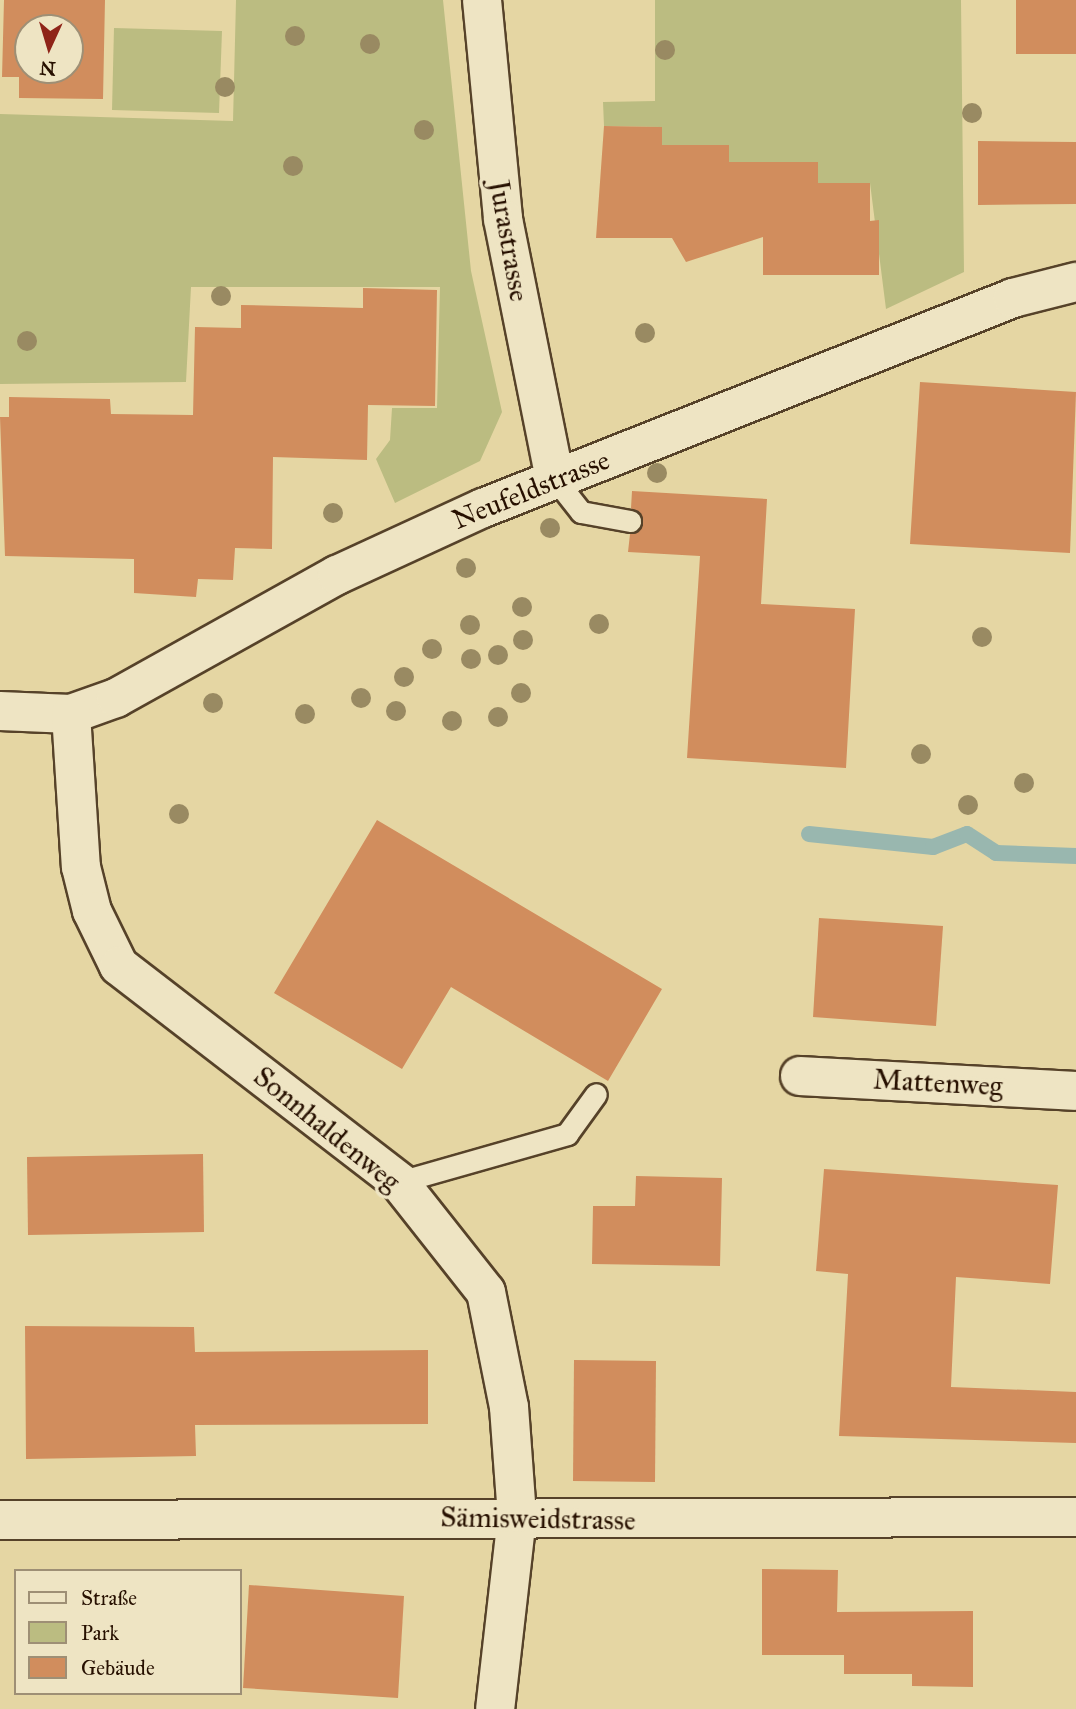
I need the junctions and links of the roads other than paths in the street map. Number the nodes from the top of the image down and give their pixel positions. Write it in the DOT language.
graph roads {
  1 [pos="482,0"];
  2 [pos="1076,282"];
  3 [pos="555,479"];
  4 [pos="630,521"];
  5 [pos="0,711"];
  6 [pos="71,714"];
  7 [pos="800,1076"];
  8 [pos="1076,1091"];
  9 [pos="596,1094"];
  10 [pos="399,1182"];
  11 [pos="517,1517"];
  12 [pos="1076,1517"];
  13 [pos="0,1520"];
  14 [pos="495,1709"];
  1 -- 3 [label="street, Jurastrasse"];
  2 -- 3 [label="street, Neufeldstrasse"];
  3 -- 4 [label="lane"];
  3 -- 6 [label="street, Neufeldstrasse"];
  5 -- 6 [label="street, Neufeldstrasse"];
  6 -- 10 [label="street, Sonnhaldenweg"];
  7 -- 8 [label="street, Mattenweg"];
  9 -- 10 [label="lane"];
  10 -- 11 [label="street, Sonnhaldenweg"];
  11 -- 12 [label="street, Sämisweidstrasse"];
  11 -- 13 [label="street, Sämisweidstrasse"];
  11 -- 14 [label="street, Sonnhaldenweg"];
}
